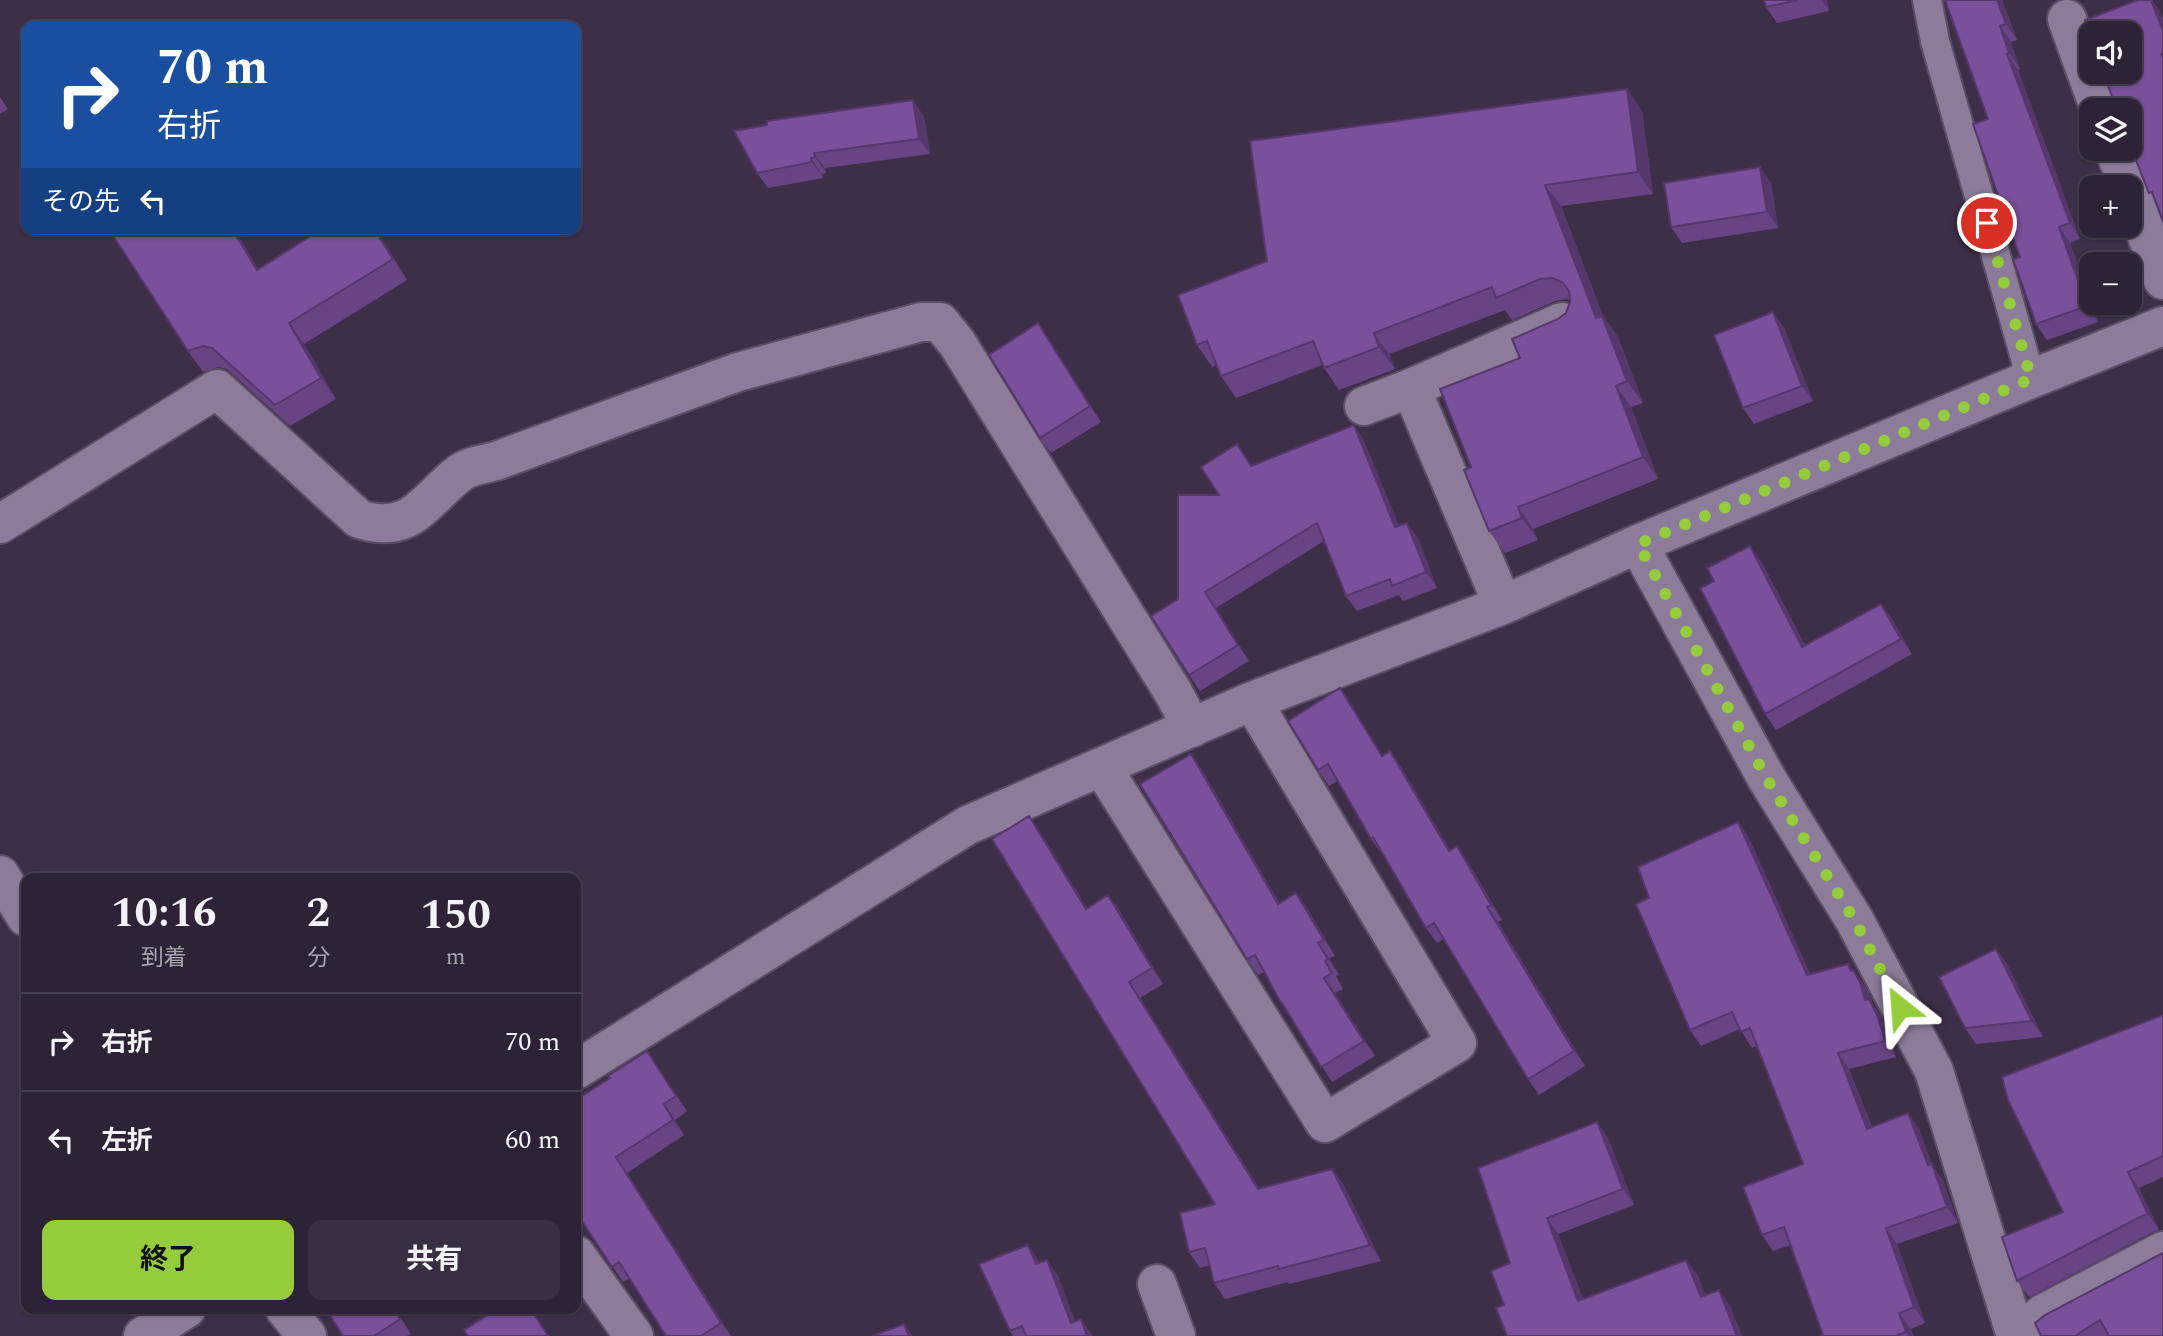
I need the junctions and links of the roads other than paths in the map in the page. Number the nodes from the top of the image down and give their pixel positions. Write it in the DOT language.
graph roads {
  1 [pos="1927,0"];
  2 [pos="2067,19"];
  3 [pos="2096,98"];
  4 [pos="2142,224"];
  5 [pos="2163,280"];
  6 [pos="1564,321"];
  7 [pos="2163,326"];
  8 [pos="2031,379"];
  9 [pos="1411,388"];
  10 [pos="1364,406"];
  11 [pos="0,524"];
  12 [pos="1638,544"];
  13 [pos="1503,605"];
  14 [pos="1252,701"];
  15 [pos="1192,728"];
  16 [pos="1102,767"];
  17 [pos="0,875"];
  18 [pos="21,910"];
  19 [pos="581,1067"];
  20 [pos="2163,1251"];
  21 [pos="581,1262"];
  22 [pos="1157,1284"];
  23 [pos="178,1314"];
  24 [pos="289,1314"];
  25 [pos="143,1336"];
  26 [pos="307,1336"];
  27 [pos="634,1336"];
  28 [pos="1176,1336"];
  29 [pos="2016,1336"];
  1 -- 8 [label="lane"];
  2 -- 3 [label="street"];
  4 -- 5 [label="street"];
  6 -- 9 [label="street"];
  7 -- 8 [label="street"];
  8 -- 12 [label="street"];
  9 -- 10 [label="street"];
  9 -- 13 [label="street"];
  11 -- 15 [label="street"];
  12 -- 13 [label="street"];
  12 -- 29 [label="street"];
  13 -- 14 [label="street"];
  14 -- 15 [label="street"];
  14 -- 16 [label="street"];
  15 -- 16 [label="street"];
  16 -- 19 [label="street"];
  17 -- 18 [label="street"];
  20 -- 29 [label="street"];
  21 -- 27 [label="street"];
  22 -- 28 [label="street"];
  23 -- 25 [label="street"];
  24 -- 26 [label="street"];
}
